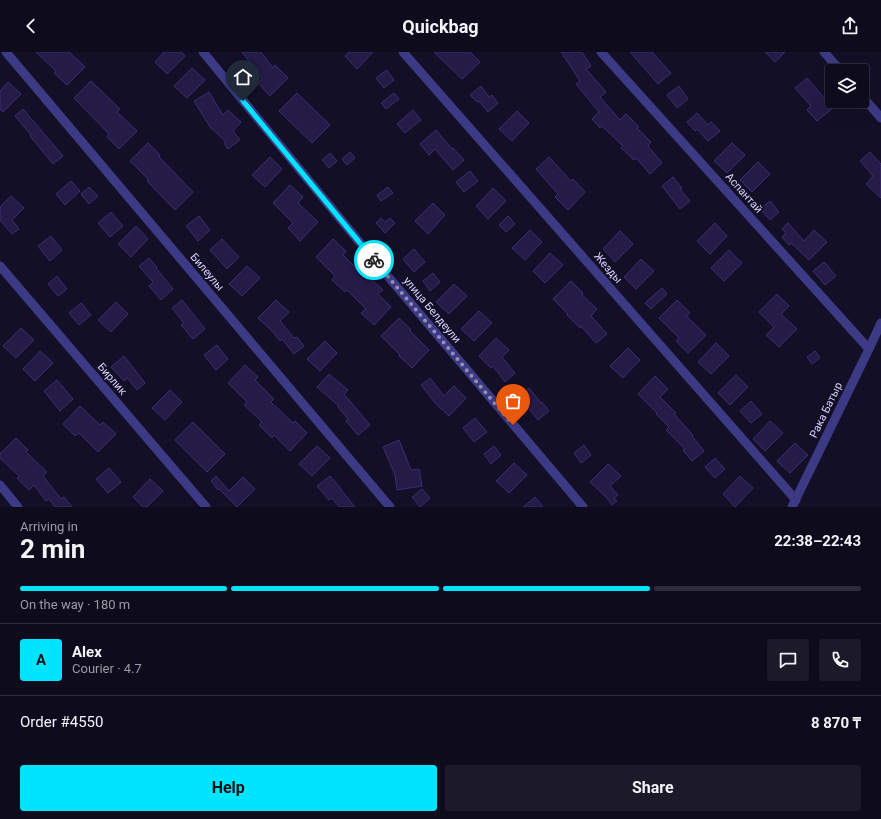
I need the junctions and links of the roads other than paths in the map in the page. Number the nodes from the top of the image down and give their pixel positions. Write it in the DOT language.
graph roads {
  1 [pos="6,52"];
  2 [pos="203,52"];
  3 [pos="403,52"];
  4 [pos="600,52"];
  5 [pos="824,52"];
  6 [pos="835,64"];
  7 [pos="869,104"];
  8 [pos="881,118"];
  9 [pos="0,266"];
  10 [pos="881,323"];
  11 [pos="869,349"];
  12 [pos="0,485"];
  13 [pos="794,504"];
  14 [pos="18,507"];
  15 [pos="206,507"];
  16 [pos="390,507"];
  17 [pos="583,507"];
  1 -- 16 [label="street, Билеулы"];
  2 -- 17 [label="street, улица Белдеули"];
  3 -- 13 [label="street, Жезды"];
  4 -- 11 [label="street, Аспантай"];
  5 -- 6 [label="street"];
  7 -- 8 [label="street"];
  9 -- 15 [label="street, Бирлик"];
  10 -- 11 [label="street, Рака Батыр"];
  11 -- 13 [label="street, Рака Батыр"];
  12 -- 14 [label="street"];
}
